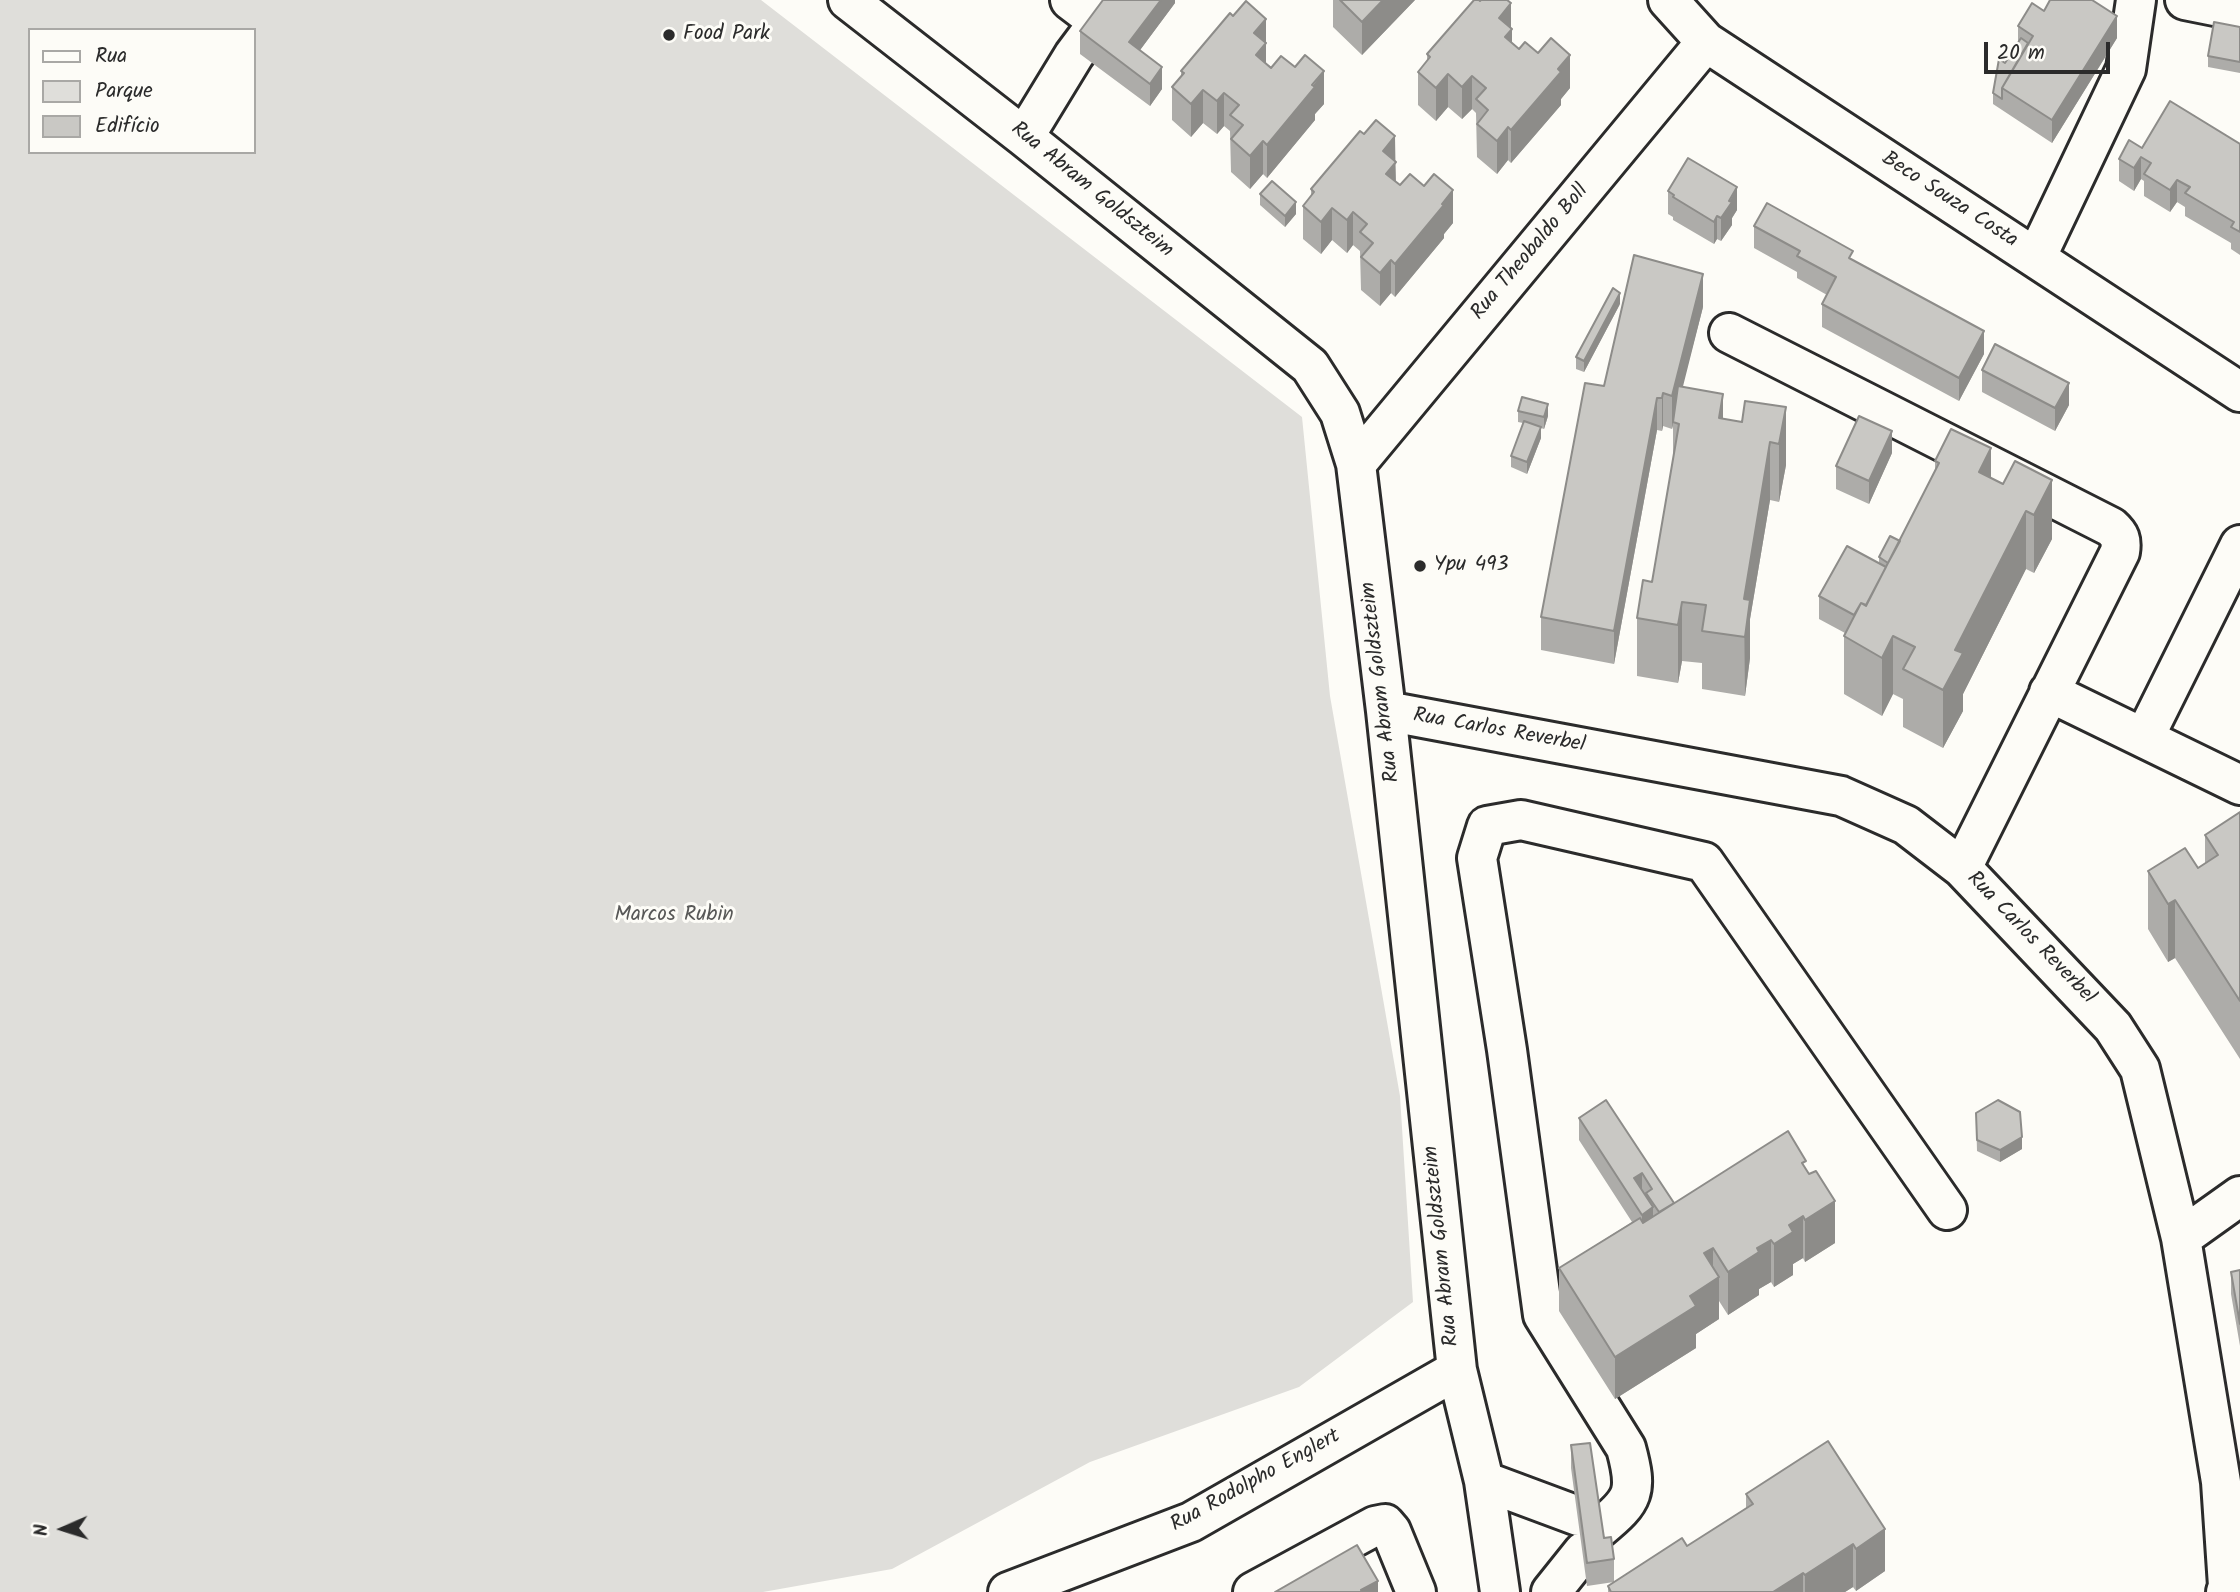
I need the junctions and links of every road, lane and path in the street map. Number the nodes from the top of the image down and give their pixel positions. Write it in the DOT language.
graph roads {
  1 [pos="848,0"];
  2 [pos="1668,0"];
  3 [pos="2136,0"];
  4 [pos="2185,0"];
  5 [pos="1095,7"];
  6 [pos="2240,11"];
  7 [pos="1706,42"];
  8 [pos="1024,137"];
  9 [pos="2036,258"];
  10 [pos="1729,333"];
  11 [pos="2240,392"];
  12 [pos="1356,464"];
  13 [pos="2240,545"];
  14 [pos="2049,692"];
  15 [pos="1386,711"];
  16 [pos="2144,738"];
  17 [pos="2240,785"];
  18 [pos="1962,868"];
  19 [pos="2240,1196"];
  20 [pos="1947,1210"];
  21 [pos="2181,1238"];
  22 [pos="1457,1370"];
  23 [pos="1483,1481"];
  24 [pos="1587,1532"];
  25 [pos="1009,1592"];
  26 [pos="1253,1592"];
  27 [pos="1416,1592"];
  28 [pos="1500,1592"];
  29 [pos="1551,1592"];
  30 [pos="2226,1592"];
  1 -- 8 [label="street, Rua Abram Goldszteim"];
  2 -- 7 [label="street, Beco Souza Costa"];
  3 -- 9 [label="street"];
  4 -- 6 [label="street"];
  5 -- 8 [label="street"];
  7 -- 9 [label="street, Beco Souza Costa"];
  7 -- 12 [label="street, Rua Theobaldo Boll"];
  8 -- 12 [label="street, Rua Abram Goldszteim"];
  9 -- 11 [label="street, Beco Souza Costa"];
  10 -- 14 [label="street"];
  12 -- 15 [label="street, Rua Abram Goldszteim"];
  13 -- 16 [label="street"];
  14 -- 16 [label="street"];
  14 -- 18 [label="street"];
  15 -- 18 [label="street, Rua Carlos Reverbel"];
  15 -- 22 [label="street, Rua Abram Goldszteim"];
  16 -- 17 [label="street"];
  18 -- 21 [label="street, Rua Carlos Reverbel"];
  19 -- 21 [label="street"];
  20 -- 24 [label="street"];
  21 -- 30 [label="street, Rua Carlos Reverbel"];
  22 -- 23 [label="street, Rua Abram Goldszteim"];
  22 -- 25 [label="street, Rua Rodolpho Englert"];
  23 -- 24 [label="street"];
  23 -- 28 [label="street, Rua Abram Goldszteim"];
  24 -- 29 [label="street"];
  26 -- 27 [label="street"];
}
